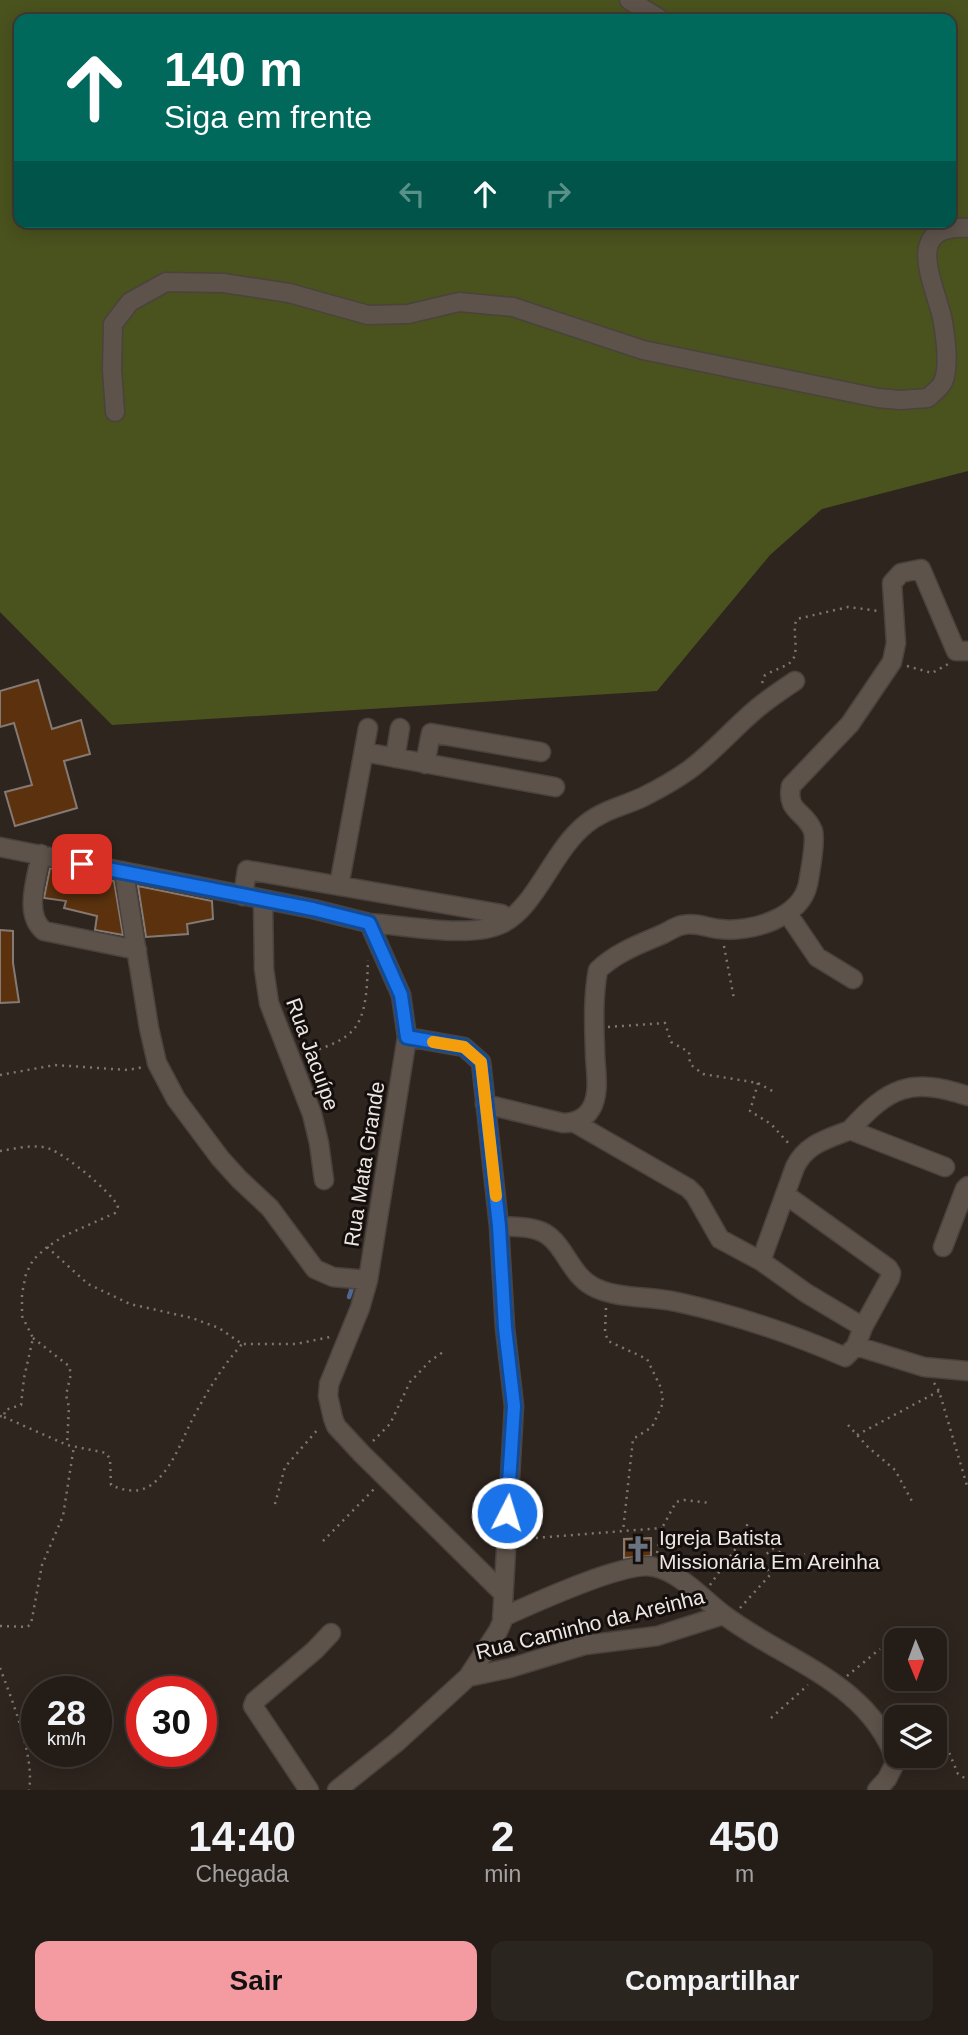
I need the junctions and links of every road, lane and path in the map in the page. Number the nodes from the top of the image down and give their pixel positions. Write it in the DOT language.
graph roads {
  1 [pos="629,0"];
  2 [pos="652,14"];
  3 [pos="968,228"];
  4 [pos="115,412"];
  5 [pos="893,613"];
  6 [pos="962,651"];
  7 [pos="892,662"];
  8 [pos="795,681"];
  9 [pos="759,707"];
  10 [pos="368,728"];
  11 [pos="400,728"];
  12 [pos="364,752"];
  13 [pos="541,752"];
  14 [pos="395,758"];
  15 [pos="425,764"];
  16 [pos="555,787"];
  17 [pos="0,847"];
  18 [pos="41,855"];
  19 [pos="124,873"];
  20 [pos="339,886"];
  21 [pos="243,896"];
  22 [pos="263,900"];
  23 [pos="502,914"];
  24 [pos="788,914"];
  25 [pos="369,923"];
  26 [pos="720,929"];
  27 [pos="137,950"];
  28 [pos="368,950"];
  29 [pos="853,979"];
  30 [pos="734,999"];
  31 [pos="595,1028"];
  32 [pos="407,1037"];
  33 [pos="289,1060"];
  34 [pos="157,1063"];
  35 [pos="0,1075"];
  36 [pos="758,1083"];
  37 [pos="776,1093"];
  38 [pos="968,1096"];
  39 [pos="485,1104"];
  40 [pos="575,1123"];
  41 [pos="850,1130"];
  42 [pos="0,1152"];
  43 [pos="801,1156"];
  44 [pos="944,1167"];
  45 [pos="324,1180"];
  46 [pos="968,1186"];
  47 [pos="786,1195"];
  48 [pos="498,1218"];
  49 [pos="47,1247"];
  50 [pos="943,1247"];
  51 [pos="761,1261"];
  52 [pos="368,1280"];
  53 [pos="607,1292"];
  54 [pos="863,1327"];
  55 [pos="349,1334"];
  56 [pos="33,1338"];
  57 [pos="242,1344"];
  58 [pos="446,1350"];
  59 [pos="851,1351"];
  60 [pos="925,1367"];
  61 [pos="968,1371"];
  62 [pos="939,1391"];
  63 [pos="2,1417"];
  64 [pos="333,1418"];
  65 [pos="848,1425"];
  66 [pos="858,1435"];
  67 [pos="67,1445"];
  68 [pos="74,1446"];
  69 [pos="362,1454"];
  70 [pos="386,1478"];
  71 [pos="968,1489"];
  72 [pos="710,1503"];
  73 [pos="913,1503"];
  74 [pos="275,1504"];
  75 [pos="748,1522"];
  76 [pos="662,1528"];
  77 [pos="623,1531"];
  78 [pos="323,1541"];
  79 [pos="505,1541"];
  80 [pos="805,1554"];
  81 [pos="654,1566"];
  82 [pos="503,1593"];
  83 [pos="702,1596"];
  84 [pos="503,1617"];
  85 [pos="726,1617"];
  86 [pos="0,1626"];
  87 [pos="331,1633"];
  88 [pos="880,1650"];
  89 [pos="0,1668"];
  90 [pos="821,1673"];
  91 [pos="468,1677"];
  92 [pos="837,1685"];
  93 [pos="771,1718"];
  94 [pos="947,1747"];
  95 [pos="968,1780"];
  96 [pos="29,1790"];
  97 [pos="309,1790"];
  98 [pos="337,1790"];
  99 [pos="877,1790"];
  1 -- 2 [label="street"];
  3 -- 4 [label="street"];
  5 -- 6 [label="street"];
  5 -- 7 [label="street"];
  5 -- 9 [label="path"];
  6 -- 7 [label="path"];
  7 -- 24 [label="street"];
  8 -- 9 [label="street"];
  9 -- 25 [label="street"];
  10 -- 12 [label="street"];
  11 -- 14 [label="street"];
  12 -- 14 [label="street"];
  12 -- 20 [label="street"];
  13 -- 15 [label="street"];
  14 -- 15 [label="street"];
  15 -- 16 [label="street"];
  17 -- 18 [label="street"];
  18 -- 19 [label="street"];
  18 -- 27 [label="street"];
  19 -- 21 [label="street"];
  19 -- 27 [label="street"];
  20 -- 21 [label="street"];
  20 -- 23 [label="street"];
  21 -- 22 [label="street"];
  22 -- 25 [label="street"];
  22 -- 33 [label="street, Rua Jacuípe"];
  24 -- 26 [label="street"];
  24 -- 29 [label="street"];
  25 -- 32 [label="street, Rua Mata Grande"];
  26 -- 30 [label="path"];
  26 -- 31 [label="street"];
  27 -- 34 [label="street"];
  28 -- 33 [label="path"];
  31 -- 36 [label="path"];
  31 -- 40 [label="street"];
  32 -- 39 [label="street, Rua Caminho da Areinha"];
  32 -- 52 [label="street, Rua Mata Grande"];
  33 -- 45 [label="street, Rua Jacuípe"];
  34 -- 35 [label="path"];
  34 -- 52 [label="street"];
  36 -- 37 [label="path"];
  36 -- 43 [label="path"];
  38 -- 41 [label="street"];
  39 -- 40 [label="street"];
  39 -- 48 [label="street, Rua Caminho da Areinha"];
  40 -- 51 [label="street"];
  41 -- 43 [label="street"];
  41 -- 44 [label="street"];
  42 -- 49 [label="path"];
  43 -- 47 [label="street"];
  46 -- 50 [label="street"];
  47 -- 51 [label="street"];
  47 -- 54 [label="street"];
  48 -- 53 [label="street"];
  48 -- 79 [label="street, Rua Caminho da Areinha"];
  49 -- 56 [label="path"];
  49 -- 57 [label="path"];
  51 -- 54 [label="street"];
  52 -- 55 [label="street, Rua Mata Grande"];
  53 -- 59 [label="street"];
  53 -- 77 [label="path"];
  54 -- 59 [label="street"];
  55 -- 57 [label="path"];
  55 -- 64 [label="street, Rua Mata Grande"];
  56 -- 63 [label="path"];
  56 -- 67 [label="path"];
  57 -- 68 [label="path"];
  58 -- 69 [label="path"];
  59 -- 60 [label="street"];
  60 -- 61 [label="street"];
  60 -- 62 [label="path"];
  62 -- 66 [label="path"];
  62 -- 71 [label="path"];
  63 -- 67 [label="path"];
  64 -- 69 [label="street"];
  64 -- 74 [label="path"];
  65 -- 66 [label="path"];
  66 -- 73 [label="path"];
  67 -- 68 [label="path"];
  68 -- 86 [label="path"];
  69 -- 70 [label="street"];
  70 -- 78 [label="path"];
  70 -- 82 [label="street"];
  72 -- 76 [label="path"];
  75 -- 83 [label="path"];
  76 -- 77 [label="path"];
  76 -- 81 [label="path"];
  77 -- 79 [label="path"];
  79 -- 82 [label="street, Rua Caminho da Areinha"];
  80 -- 85 [label="path"];
  81 -- 83 [label="street"];
  81 -- 84 [label="street"];
  82 -- 84 [label="street, Rua Caminho da Areinha"];
  83 -- 85 [label="street"];
  84 -- 91 [label="street, Rua Caminho da Areinha"];
  85 -- 90 [label="street"];
  85 -- 91 [label="street, Rua Caminho da Areinha"];
  87 -- 97 [label="street"];
  88 -- 92 [label="path"];
  89 -- 96 [label="path"];
  90 -- 92 [label="street"];
  90 -- 93 [label="path"];
  91 -- 98 [label="street, Rua Caminho da Areinha"];
  92 -- 99 [label="street"];
  94 -- 95 [label="path"];
}
